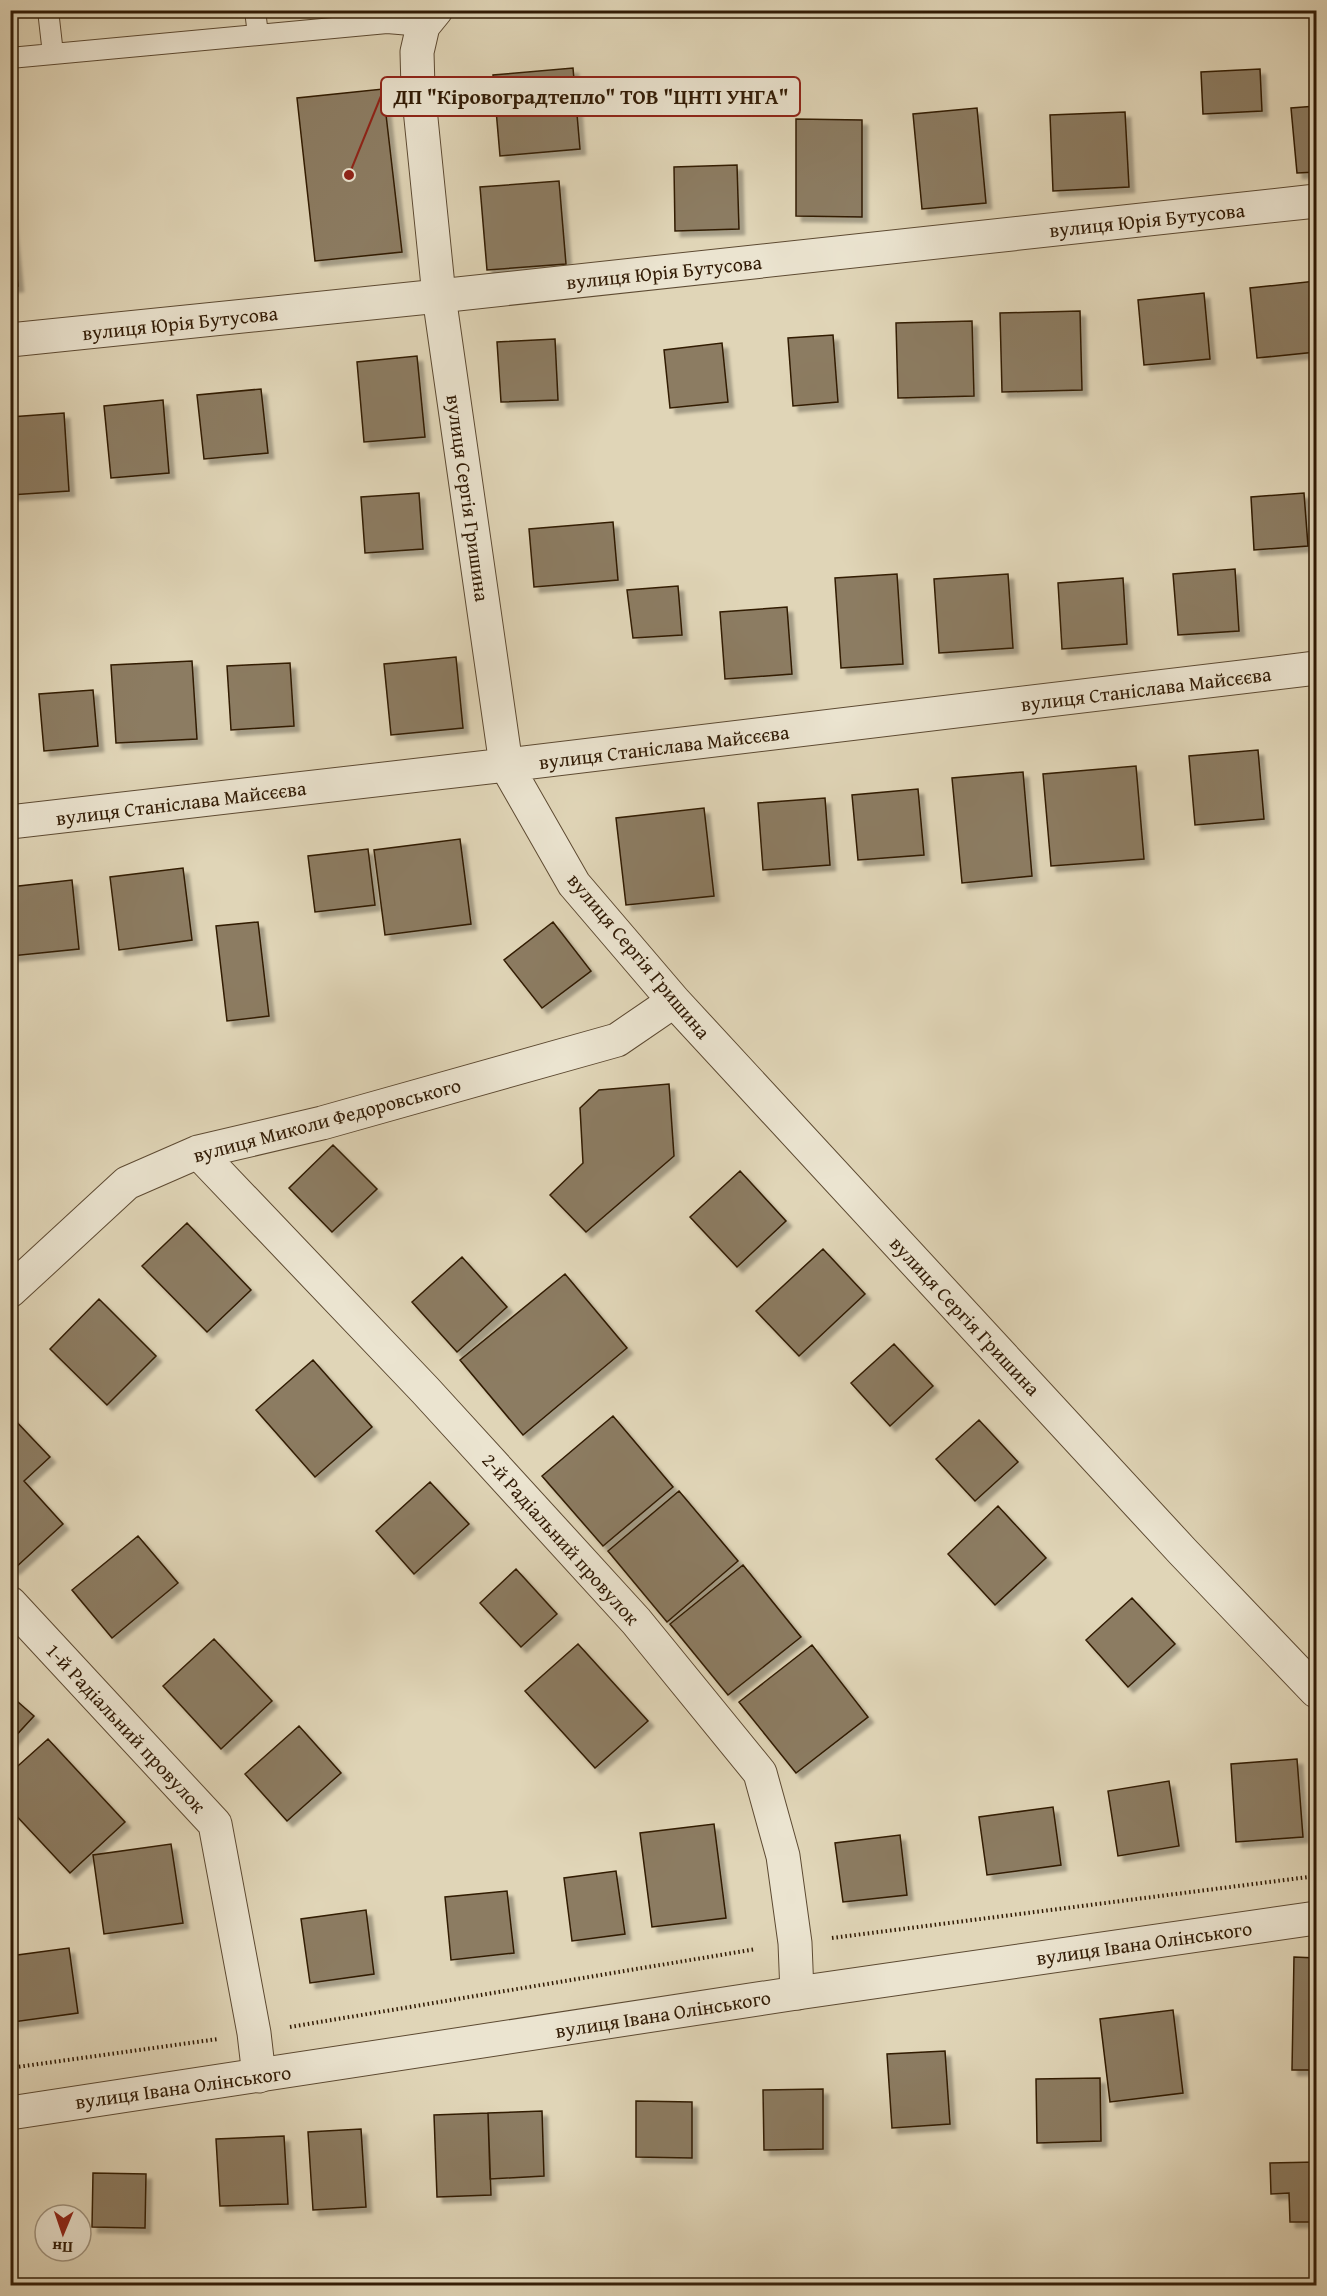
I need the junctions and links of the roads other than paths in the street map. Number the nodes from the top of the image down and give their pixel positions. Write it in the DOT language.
graph roads {
  1 [pos="48,10"];
  2 [pos="255,10"];
  3 [pos="430,18"];
  4 [pos="258,35"];
  5 [pos="53,54"];
  6 [pos="10,58"];
  7 [pos="1317,201"];
  8 [pos="440,296"];
  9 [pos="10,340"];
  10 [pos="1317,668"];
  11 [pos="506,765"];
  12 [pos="10,822"];
  13 [pos="674,1001"];
  14 [pos="198,1152"];
  15 [pos="10,1291"];
  16 [pos="10,1603"];
  17 [pos="1317,1690"];
  18 [pos="1317,1918"];
  19 [pos="797,1993"];
  20 [pos="259,2076"];
  21 [pos="10,2113"];
  1 -- 5 [label="lane"];
  2 -- 4 [label="lane"];
  3 -- 4 [label="lane"];
  3 -- 8 [label="street, вулиця Сергія Гришина"];
  4 -- 5 [label="lane"];
  5 -- 6 [label="lane"];
  7 -- 8 [label="street, вулиця Юрія Бутусова"];
  8 -- 9 [label="street, вулиця Юрія Бутусова"];
  8 -- 11 [label="street, вулиця Сергія Гришина"];
  10 -- 11 [label="street, вулиця Станіслава Майсєєва"];
  11 -- 12 [label="street, вулиця Станіслава Майсєєва"];
  11 -- 13 [label="street, вулиця Сергія Гришина"];
  13 -- 14 [label="street, вулиця Миколи Федоровського"];
  13 -- 17 [label="street, вулиця Сергія Гришина"];
  14 -- 15 [label="street, вулиця Миколи Федоровського"];
  14 -- 19 [label="street, 2-й Радіальний провулок"];
  16 -- 20 [label="street, 1-й Радіальний провулок"];
  18 -- 19 [label="street, вулиця Івана Олінського"];
  19 -- 20 [label="street, вулиця Івана Олінського"];
  20 -- 21 [label="street, вулиця Івана Олінського"];
}
